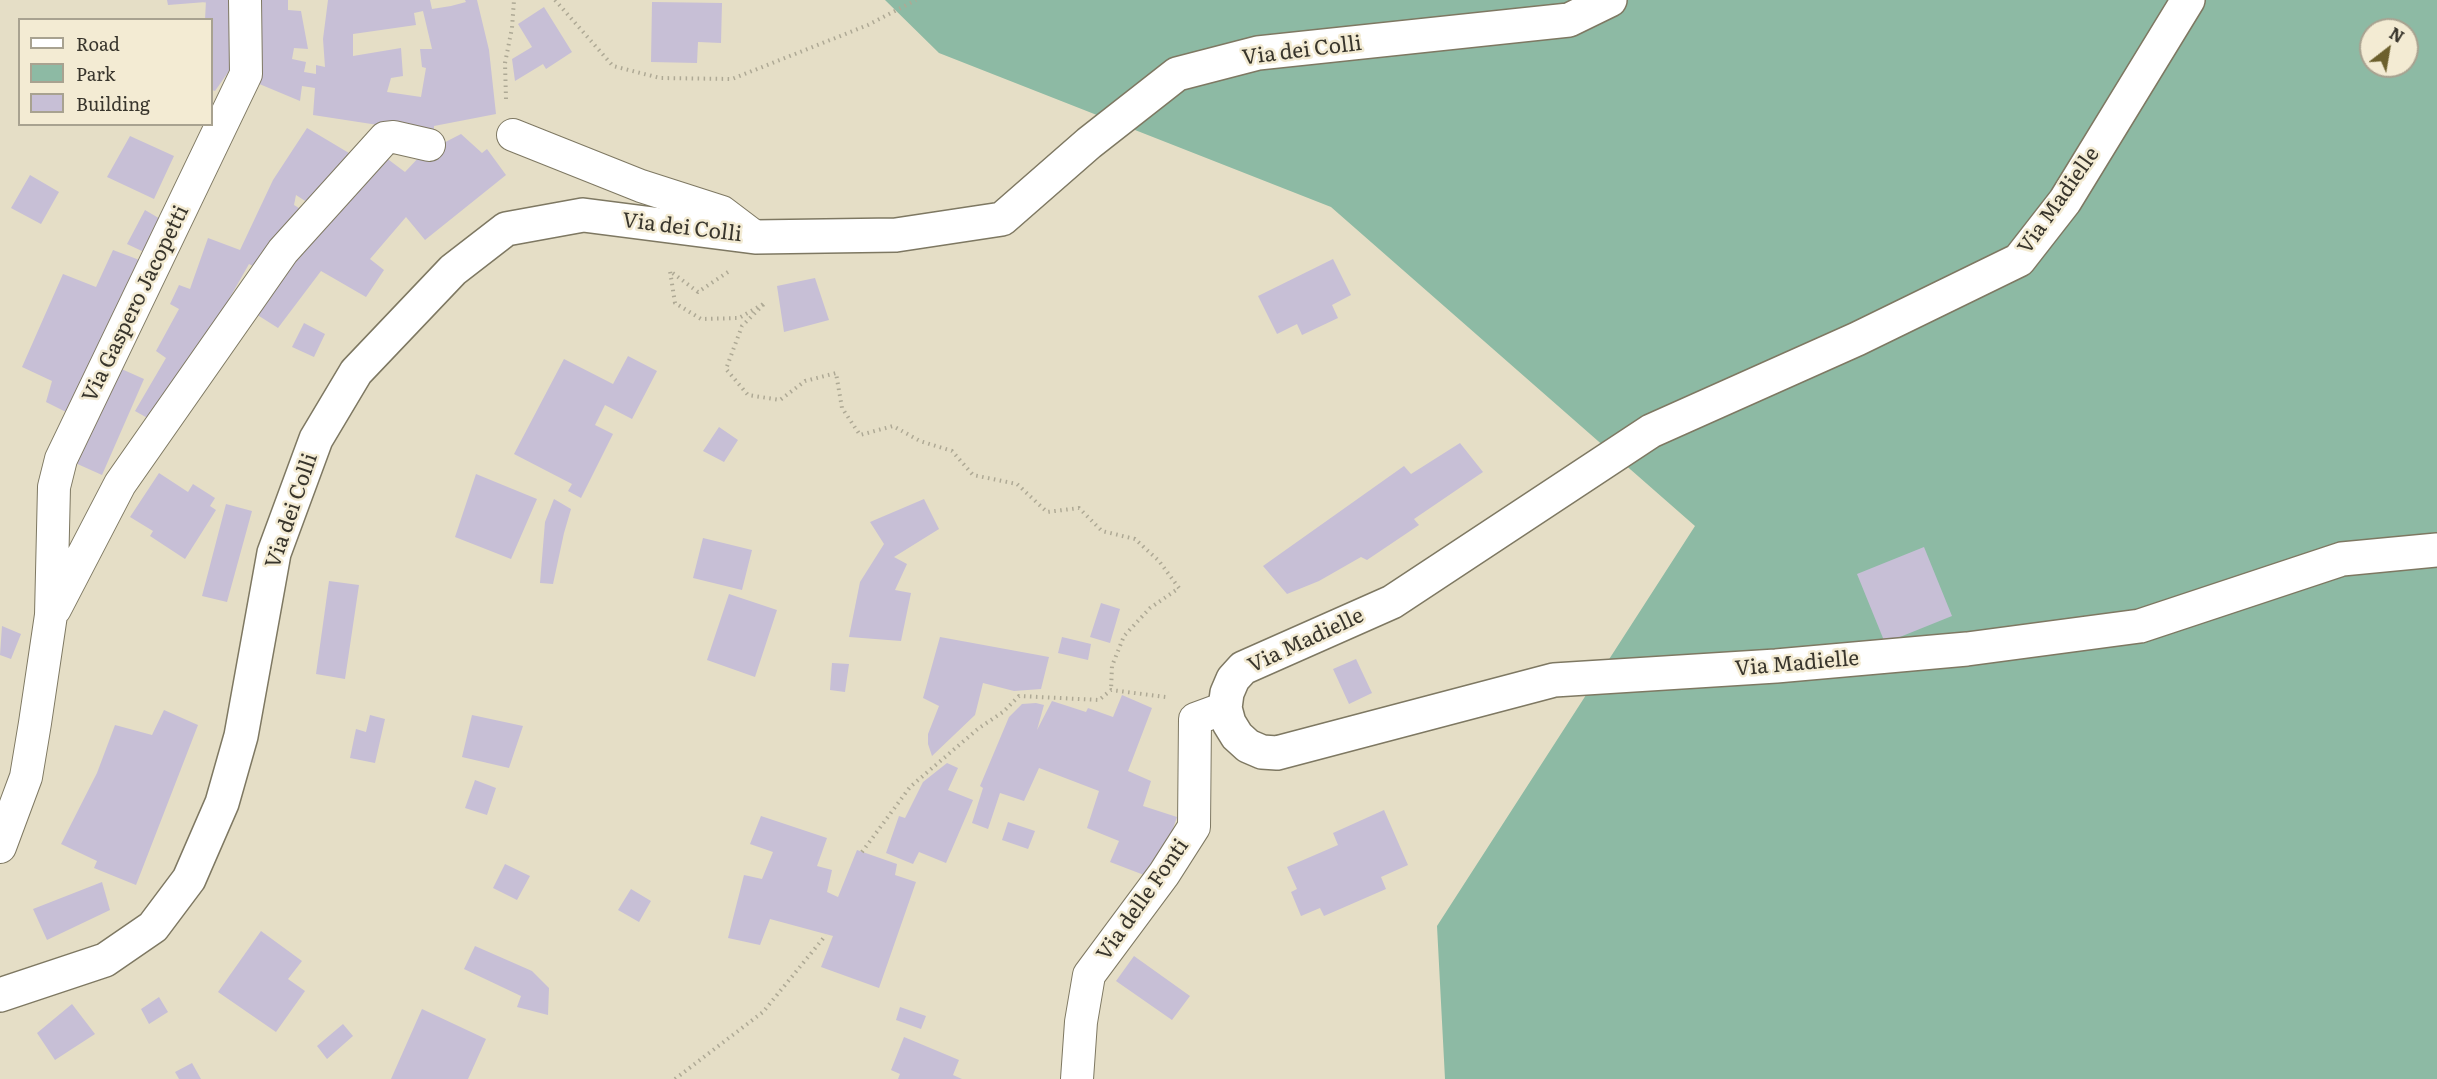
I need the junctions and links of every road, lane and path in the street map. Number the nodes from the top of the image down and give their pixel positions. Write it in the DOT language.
graph roads {
  1 [pos="245,0"];
  2 [pos="514,0"];
  3 [pos="555,0"];
  4 [pos="916,0"];
  5 [pos="1610,0"];
  6 [pos="2188,0"];
  7 [pos="513,135"];
  8 [pos="429,145"];
  9 [pos="755,237"];
  10 [pos="2437,550"];
  11 [pos="51,615"];
  12 [pos="1111,690"];
  13 [pos="1225,708"];
  14 [pos="1195,719"];
  15 [pos="0,847"];
  16 [pos="862,852"];
  17 [pos="826,934"];
  18 [pos="0,995"];
  19 [pos="675,1079"];
  20 [pos="1077,1079"];
  1 -- 11 [label="street, Via Gaspero Jacopetti"];
  2 -- 7 [label="path"];
  3 -- 4 [label="path"];
  5 -- 9 [label="street, Via dei Colli"];
  6 -- 13 [label="street, Via Madielle"];
  7 -- 9 [label="street, Via dei Colli"];
  8 -- 11 [label="street, Via Gaspero Jacopetti"];
  9 -- 12 [label="path"];
  9 -- 18 [label="street, Via dei Colli"];
  10 -- 13 [label="street, Via Madielle"];
  11 -- 15 [label="street, Via Gaspero Jacopetti"];
  12 -- 14 [label="path"];
  12 -- 16 [label="path"];
  13 -- 14 [label="street"];
  14 -- 20 [label="street, Via delle Fonti"];
  17 -- 19 [label="path"];
}
